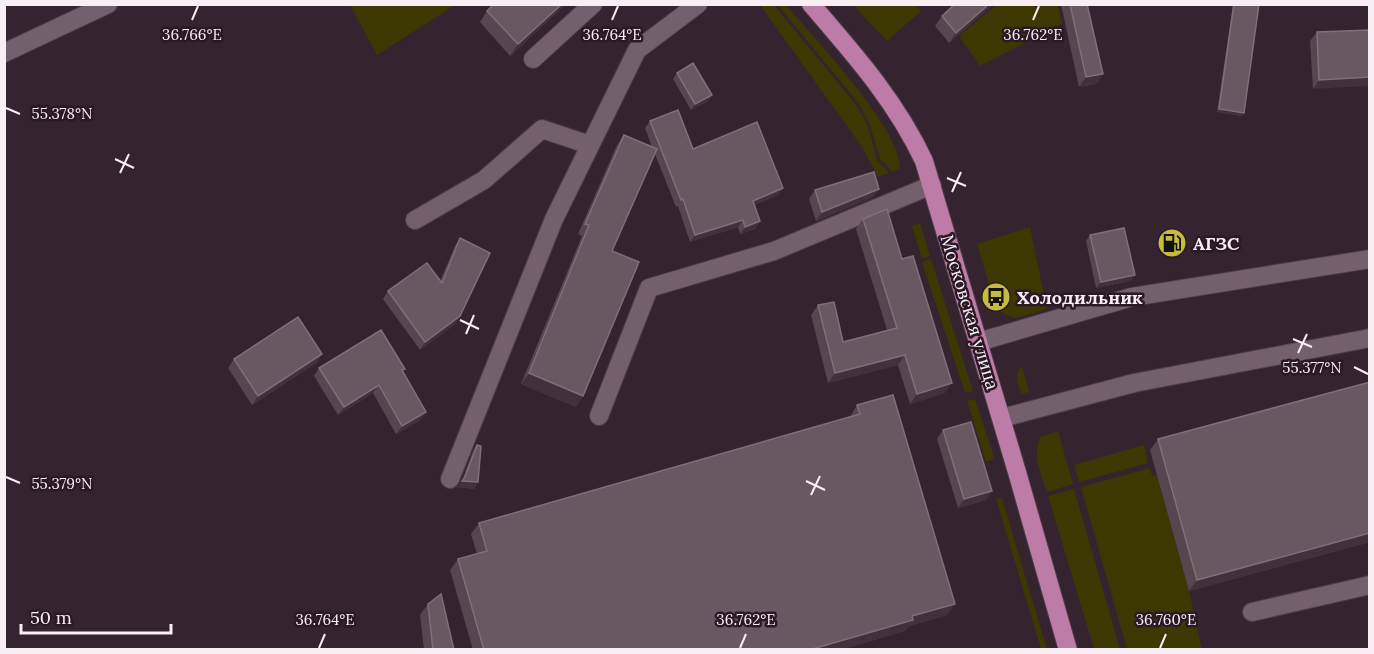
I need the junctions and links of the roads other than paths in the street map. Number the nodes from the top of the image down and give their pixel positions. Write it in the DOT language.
graph roads {
  1 [pos="108,4"];
  2 [pos="593,4"];
  3 [pos="698,4"];
  4 [pos="811,4"];
  5 [pos="4,53"];
  6 [pos="533,58"];
  7 [pos="590,145"];
  8 [pos="932,185"];
  9 [pos="415,220"];
  10 [pos="1370,259"];
  11 [pos="1370,338"];
  12 [pos="978,342"];
  13 [pos="599,416"];
  14 [pos="1002,418"];
  15 [pos="450,479"];
  16 [pos="1370,585"];
  17 [pos="1252,612"];
  18 [pos="1068,650"];
  1 -- 5 [label="street"];
  2 -- 6 [label="street"];
  3 -- 7 [label="street"];
  4 -- 8 [label="main road, Московская улица"];
  7 -- 9 [label="street"];
  7 -- 15 [label="street"];
  8 -- 12 [label="main road, Московская улица"];
  8 -- 13 [label="street"];
  10 -- 12 [label="street"];
  11 -- 14 [label="street"];
  12 -- 14 [label="main road, Московская улица"];
  14 -- 18 [label="main road, Московская улица"];
  16 -- 17 [label="street"];
}
